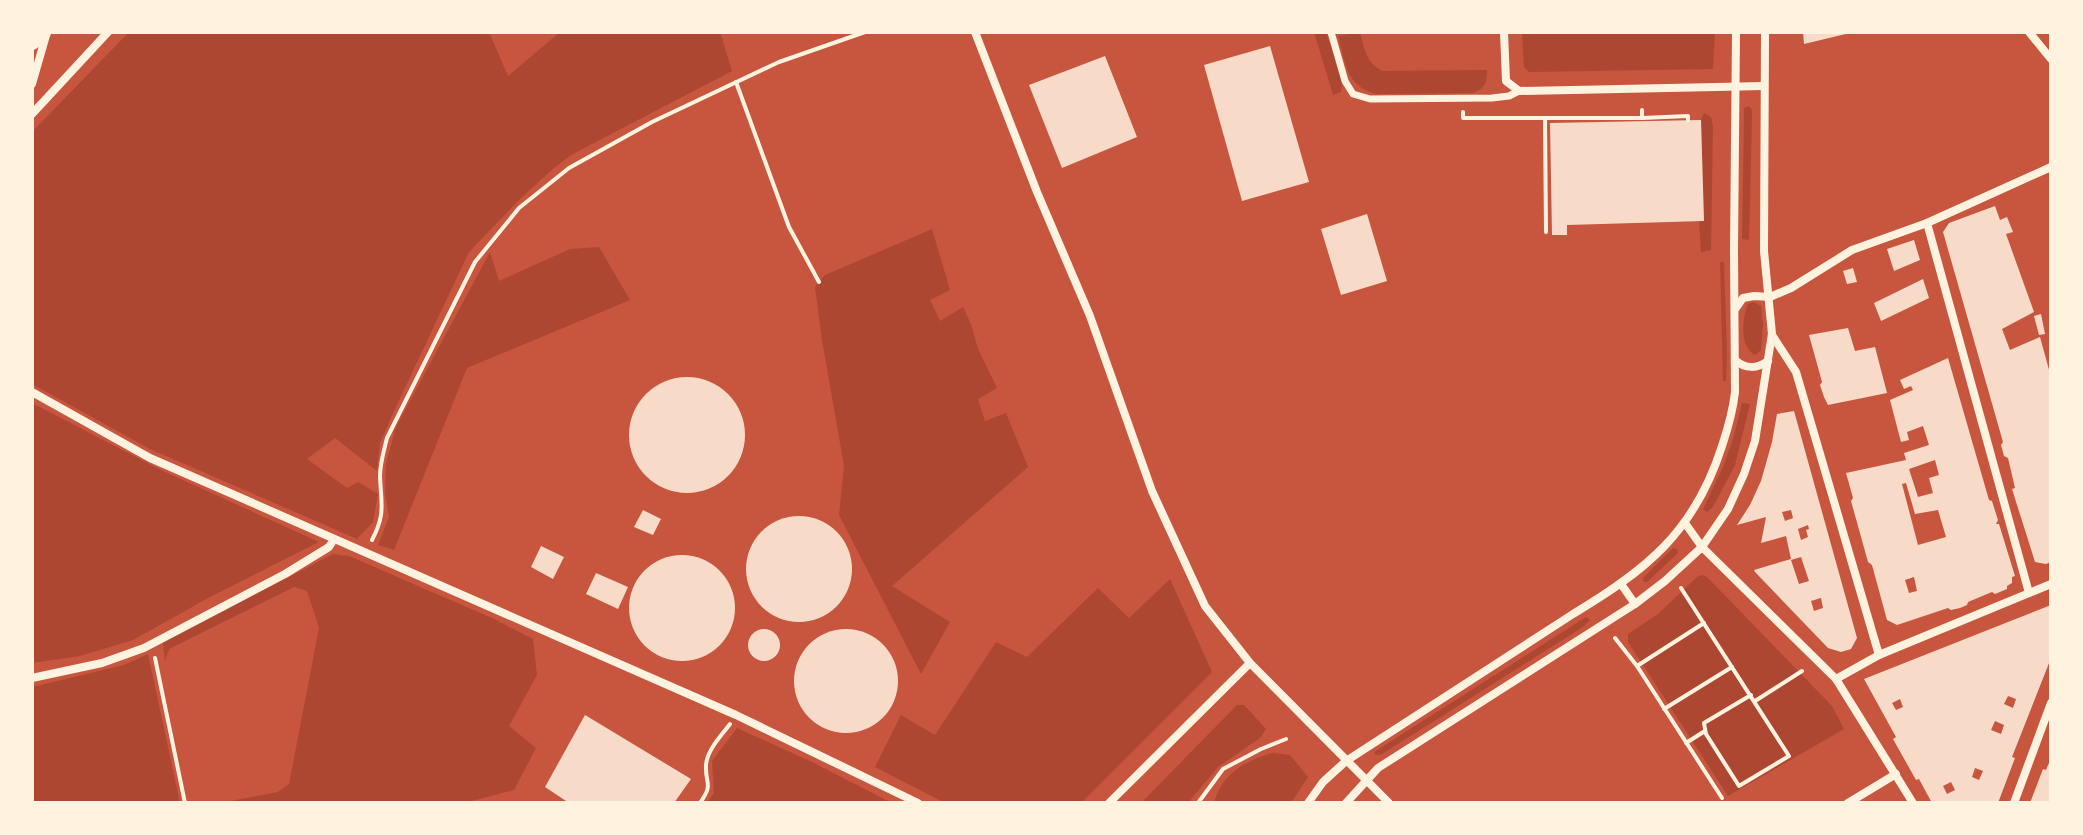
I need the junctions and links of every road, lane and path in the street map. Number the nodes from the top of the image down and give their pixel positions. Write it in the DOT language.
graph roads {
  1 [pos="45,32"];
  2 [pos="108,32"];
  3 [pos="865,32"];
  4 [pos="975,32"];
  5 [pos="1331,32"];
  6 [pos="1504,32"];
  7 [pos="1736,32"];
  8 [pos="1765,32"];
  9 [pos="2043,32"];
  10 [pos="2032,36"];
  11 [pos="32,42"];
  12 [pos="2051,59"];
  13 [pos="736,82"];
  14 [pos="32,84"];
  15 [pos="1764,86"];
  16 [pos="1735,87"];
  17 [pos="1519,91"];
  18 [pos="1463,98"];
  19 [pos="1642,110"];
  20 [pos="32,114"];
  21 [pos="1545,118"];
  22 [pos="1642,118"];
  23 [pos="1688,120"];
  24 [pos="2051,167"];
  25 [pos="1927,223"];
  26 [pos="1546,232"];
  27 [pos="819,282"];
  28 [pos="1770,297"];
  29 [pos="1735,308"];
  30 [pos="1772,334"];
  31 [pos="1735,360"];
  32 [pos="1768,361"];
  33 [pos="32,392"];
  34 [pos="1685,523"];
  35 [pos="334,539"];
  36 [pos="1702,547"];
  37 [pos="365,551"];
  38 [pos="1621,584"];
  39 [pos="2051,584"];
  40 [pos="1681,588"];
  41 [pos="2029,593"];
  42 [pos="1635,604"];
  43 [pos="1704,623"];
  44 [pos="1615,638"];
  45 [pos="152,644"];
  46 [pos="1879,655"];
  47 [pos="1250,663"];
  48 [pos="1637,666"];
  49 [pos="1732,667"];
  50 [pos="1802,671"];
  51 [pos="32,678"];
  52 [pos="1836,679"];
  53 [pos="1753,698"];
  54 [pos="2051,703"];
  55 [pos="1664,709"];
  56 [pos="736,715"];
  57 [pos="1705,731"];
  58 [pos="1286,739"];
  59 [pos="1686,743"];
  60 [pos="1346,761"];
  61 [pos="1896,774"];
  62 [pos="1366,780"];
  63 [pos="1722,798"];
  64 [pos="185,803"];
  65 [pos="700,803"];
  66 [pos="918,803"];
  67 [pos="1109,803"];
  68 [pos="1198,803"];
  69 [pos="1308,803"];
  70 [pos="1346,803"];
  71 [pos="1389,803"];
  72 [pos="1848,803"];
  73 [pos="1913,803"];
  74 [pos="2014,803"];
  1 -- 11 [label="highway"];
  1 -- 14 [label="street"];
  2 -- 20 [label="street"];
  3 -- 13 [label="path"];
  4 -- 47 [label="street"];
  5 -- 18 [label="street"];
  6 -- 17 [label="street"];
  7 -- 16 [label="street"];
  8 -- 15 [label="street"];
  9 -- 10 [label="street"];
  10 -- 12 [label="street"];
  13 -- 27 [label="path"];
  13 -- 37 [label="path"];
  15 -- 16 [label="street"];
  15 -- 28 [label="street"];
  16 -- 17 [label="street"];
  16 -- 29 [label="street"];
  17 -- 18 [label="street"];
  18 -- 21 [label="path"];
  19 -- 22 [label="path"];
  21 -- 22 [label="path"];
  21 -- 26 [label="path"];
  22 -- 23 [label="path"];
  24 -- 25 [label="street"];
  25 -- 28 [label="street"];
  25 -- 41 [label="street"];
  28 -- 29 [label="street"];
  28 -- 30 [label="street"];
  29 -- 31 [label="street"];
  30 -- 32 [label="street"];
  30 -- 46 [label="street"];
  31 -- 32 [label="street"];
  31 -- 34 [label="street"];
  32 -- 36 [label="street"];
  33 -- 35 [label="street"];
  34 -- 36 [label="street"];
  34 -- 38 [label="street"];
  35 -- 37 [label="street"];
  35 -- 45 [label="street"];
  36 -- 42 [label="street"];
  36 -- 52 [label="street"];
  37 -- 56 [label="street"];
  38 -- 42 [label="street"];
  38 -- 60 [label="street"];
  39 -- 41 [label="street"];
  40 -- 43 [label="path"];
  41 -- 46 [label="street"];
  42 -- 62 [label="street"];
  43 -- 48 [label="path"];
  43 -- 49 [label="path"];
  44 -- 48 [label="path"];
  45 -- 51 [label="street"];
  45 -- 64 [label="path"];
  46 -- 52 [label="street"];
  47 -- 60 [label="street"];
  47 -- 67 [label="street"];
  48 -- 55 [label="path"];
  49 -- 53 [label="path"];
  49 -- 55 [label="path"];
  50 -- 53 [label="path"];
  52 -- 61 [label="street"];
  53 -- 57 [label="path"];
  53 -- 57 [label="path"];
  54 -- 74 [label="street"];
  55 -- 59 [label="path"];
  56 -- 65 [label="path"];
  56 -- 66 [label="street"];
  57 -- 59 [label="path"];
  58 -- 68 [label="path"];
  59 -- 63 [label="path"];
  60 -- 62 [label="street"];
  60 -- 69 [label="street"];
  61 -- 72 [label="street"];
  61 -- 73 [label="street"];
  62 -- 70 [label="street"];
  62 -- 71 [label="street"];
}
